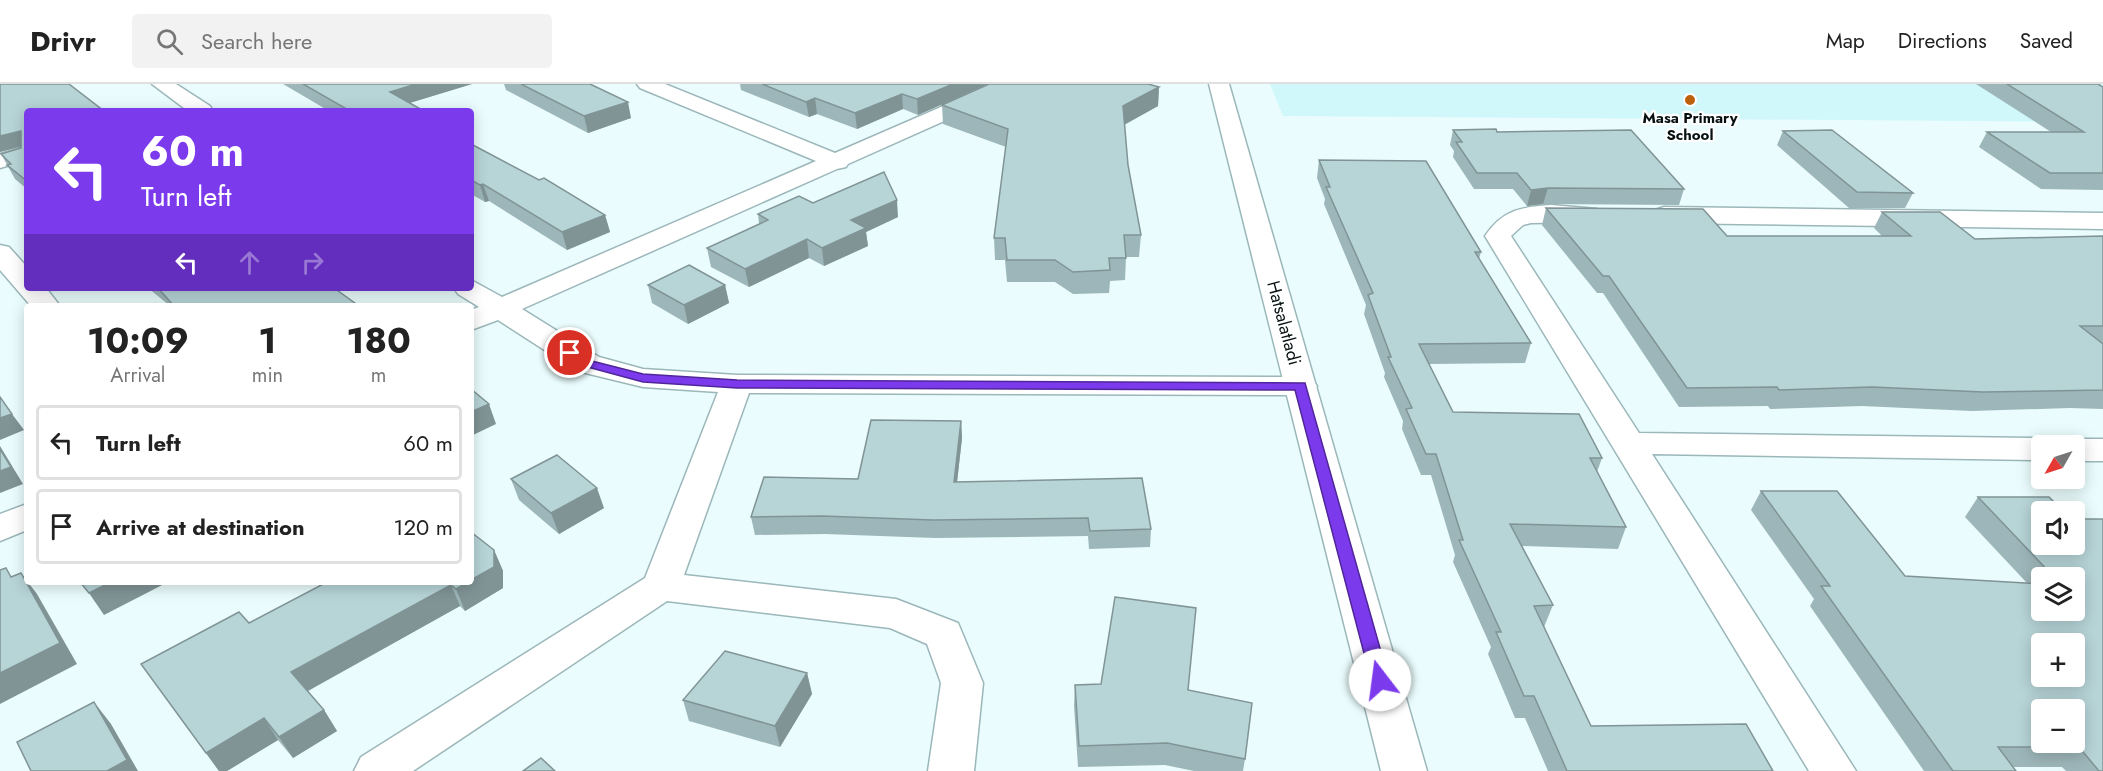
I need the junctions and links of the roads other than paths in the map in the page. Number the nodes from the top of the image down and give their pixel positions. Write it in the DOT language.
graph roads {
  1 [pos="162,84"];
  2 [pos="647,84"];
  3 [pos="1011,84"];
  4 [pos="1220,84"];
  5 [pos="190,108"];
  6 [pos="24,154"];
  7 [pos="0,161"];
  8 [pos="838,162"];
  9 [pos="2103,221"];
  10 [pos="0,253"];
  11 [pos="24,281"];
  12 [pos="34,291"];
  13 [pos="473,291"];
  14 [pos="44,303"];
  15 [pos="500,309"];
  16 [pos="474,320"];
  17 [pos="737,384"];
  18 [pos="1300,386"];
  19 [pos="1626,443"];
  20 [pos="2031,449"];
  21 [pos="2085,450"];
  22 [pos="2103,450"];
  23 [pos="24,517"];
  24 [pos="0,528"];
  25 [pos="661,586"];
  26 [pos="376,771"];
  27 [pos="951,771"];
  28 [pos="1404,771"];
  29 [pos="1833,771"];
  1 -- 5 [label="street"];
  2 -- 8 [label="street"];
  3 -- 8 [label="street"];
  4 -- 18 [label="street, Hatsalatladi"];
  6 -- 7 [label="street"];
  8 -- 15 [label="street"];
  9 -- 19 [label="street"];
  10 -- 11 [label="street"];
  12 -- 14 [label="street"];
  13 -- 15 [label="street"];
  15 -- 16 [label="street"];
  15 -- 17 [label="street"];
  17 -- 18 [label="street"];
  17 -- 25 [label="street"];
  18 -- 28 [label="street, Hatsalatladi"];
  19 -- 20 [label="street"];
  19 -- 29 [label="street"];
  21 -- 22 [label="street"];
  23 -- 24 [label="street"];
  25 -- 26 [label="street"];
  25 -- 27 [label="street"];
}
